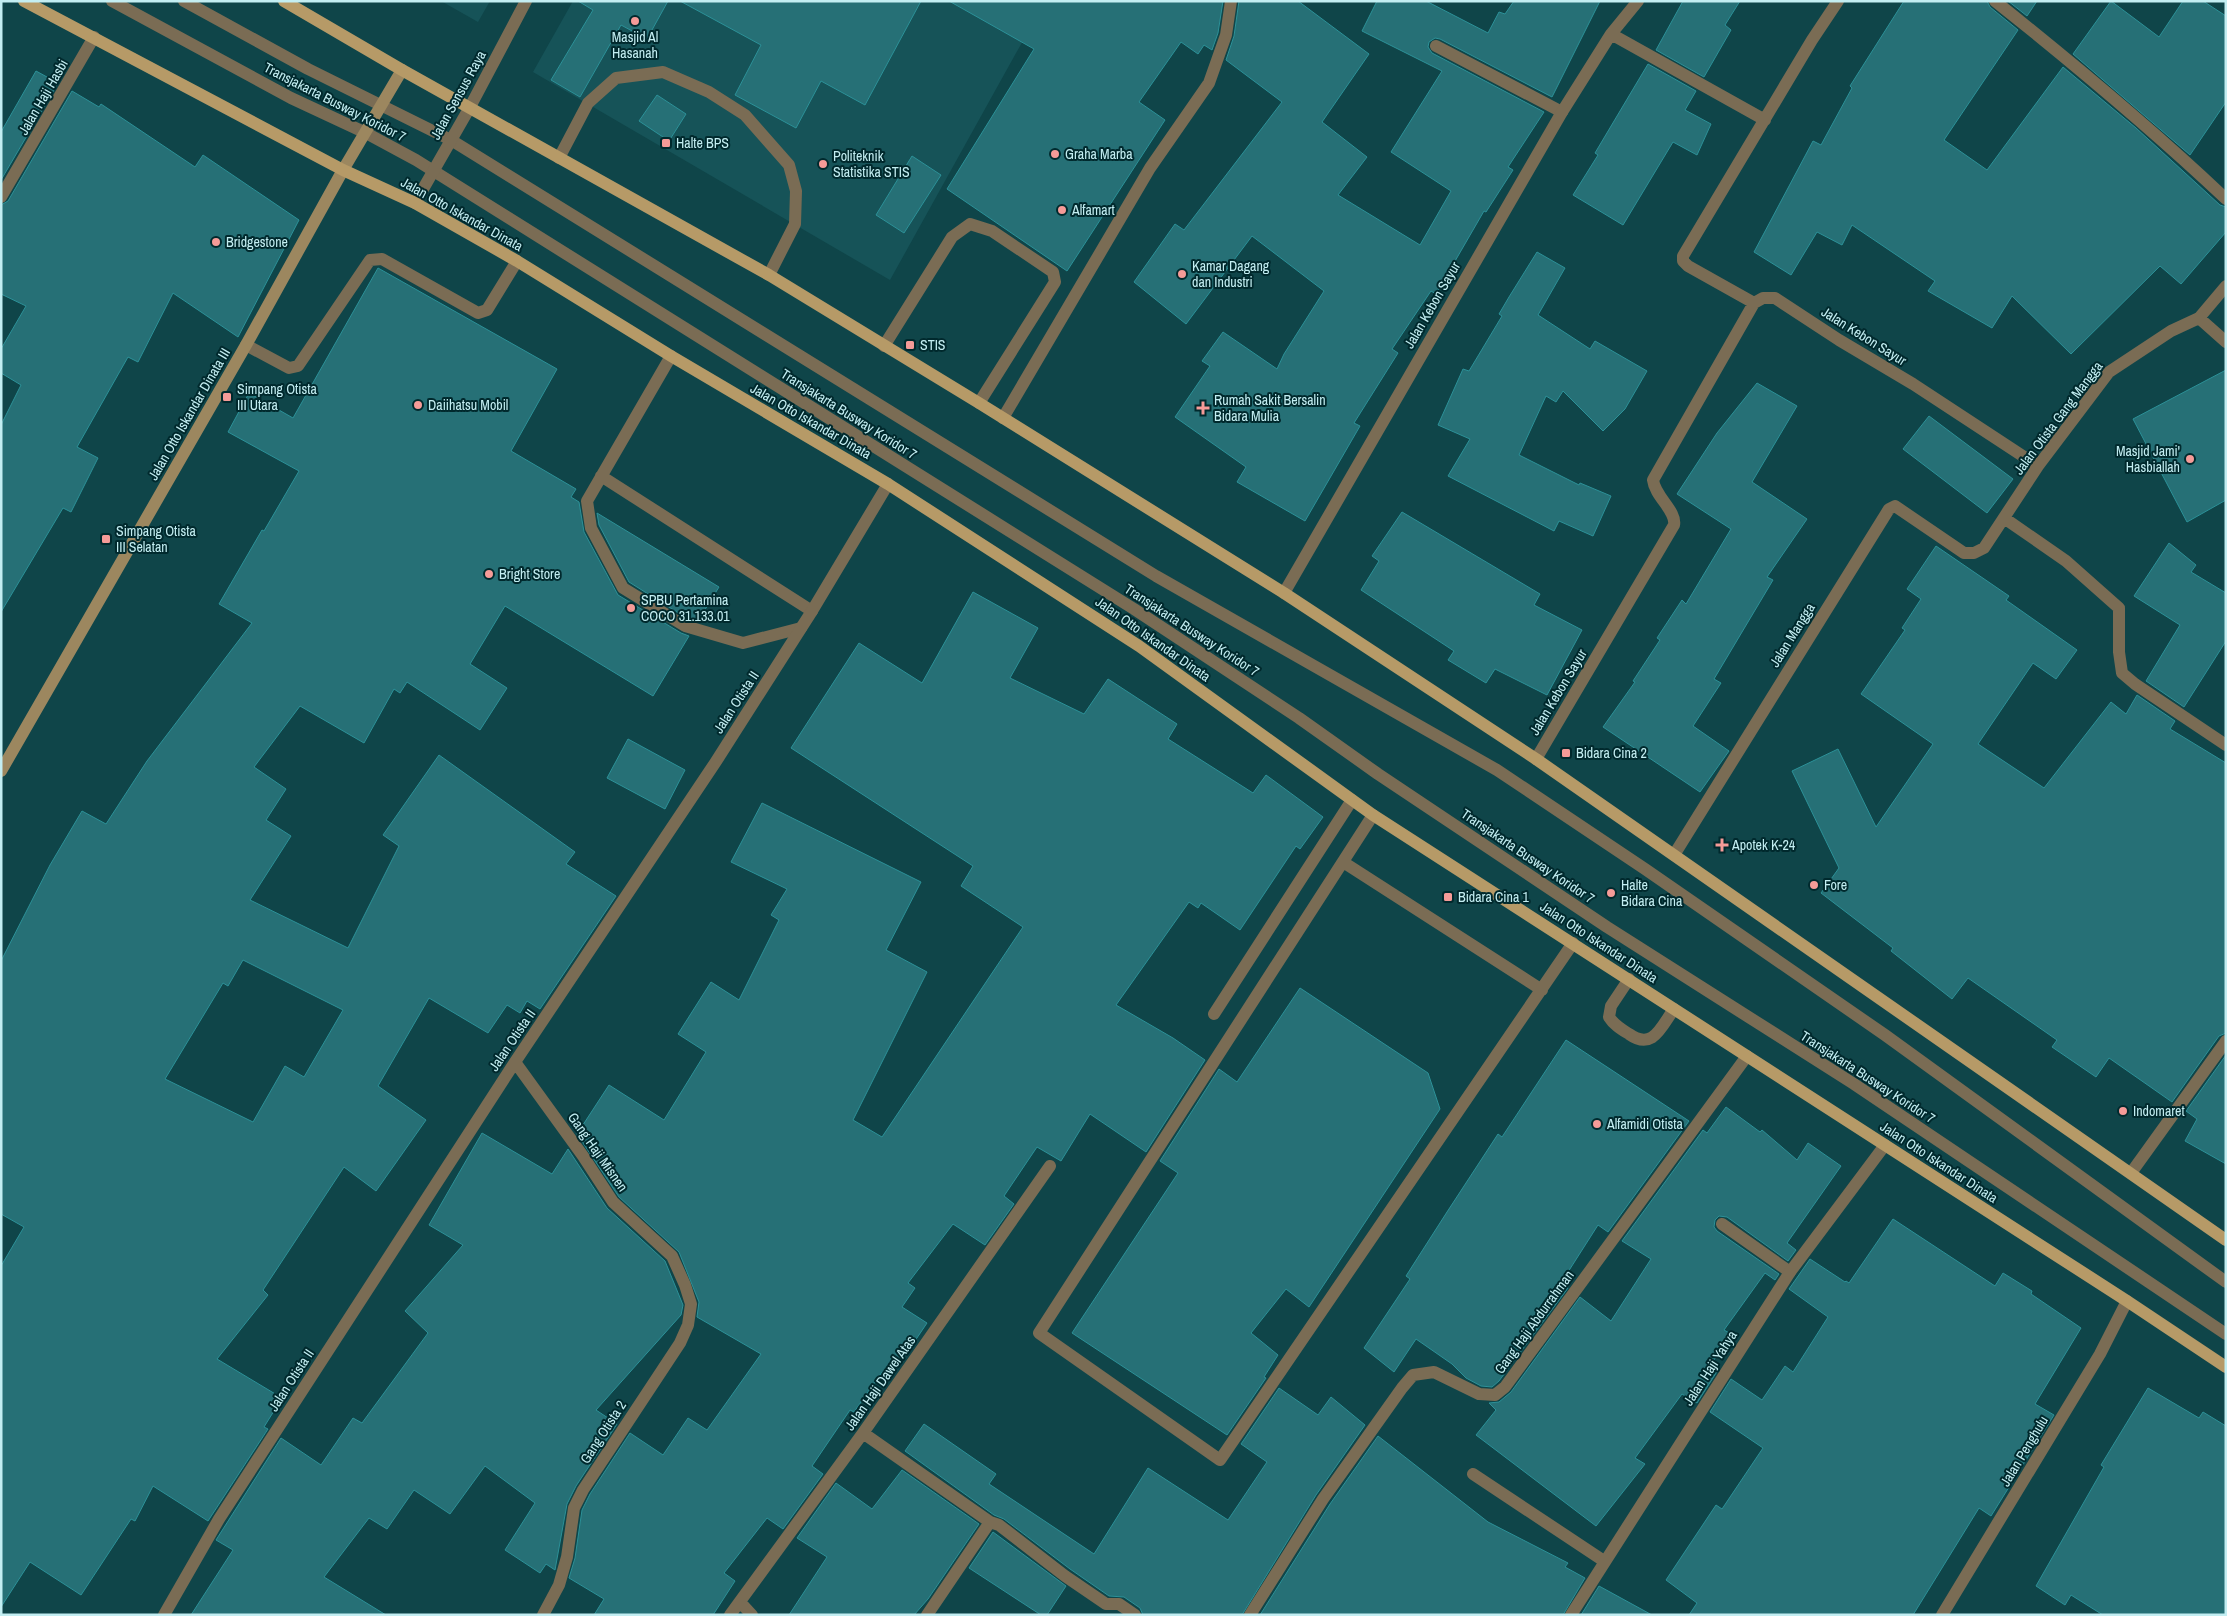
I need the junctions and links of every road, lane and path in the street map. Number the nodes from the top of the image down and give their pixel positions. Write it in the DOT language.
graph roads {
  1 [pos="24,1"];
  2 [pos="112,1"];
  3 [pos="184,1"];
  4 [pos="284,1"];
  5 [pos="526,1"];
  6 [pos="1231,1"];
  7 [pos="1638,1"];
  8 [pos="1838,1"];
  9 [pos="1995,1"];
  10 [pos="1610,34"];
  11 [pos="94,37"];
  12 [pos="1436,46"];
  13 [pos="402,70"];
  14 [pos="383,105"];
  15 [pos="470,107"];
  16 [pos="1562,112"];
  17 [pos="1765,120"];
  18 [pos="366,133"];
  19 [pos="451,140"];
  20 [pos="559,158"];
  21 [pos="343,170"];
  22 [pos="432,171"];
  23 [pos="1,197"];
  24 [pos="2226,199"];
  25 [pos="415,203"];
  26 [pos="517,261"];
  27 [pos="769,275"];
  28 [pos="2226,286"];
  29 [pos="1754,303"];
  30 [pos="2199,318"];
  31 [pos="2226,342"];
  32 [pos="246,345"];
  33 [pos="884,346"];
  34 [pos="671,356"];
  35 [pos="979,403"];
  36 [pos="1003,418"];
  37 [pos="2038,466"];
  38 [pos="601,476"];
  39 [pos="888,484"];
  40 [pos="2004,518"];
  41 [pos="1964,553"];
  42 [pos="1284,593"];
  43 [pos="812,611"];
  44 [pos="801,628"];
  45 [pos="2226,745"];
  46 [pos="1536,758"];
  47 [pos="1,771"];
  48 [pos="1352,800"];
  49 [pos="1373,815"];
  50 [pos="1674,855"];
  51 [pos="1343,862"];
  52 [pos="1573,943"];
  53 [pos="1629,979"];
  54 [pos="1542,990"];
  55 [pos="1674,1009"];
  56 [pos="1214,1014"];
  57 [pos="2226,1042"];
  58 [pos="1747,1056"];
  59 [pos="515,1062"];
  60 [pos="1885,1145"];
  61 [pos="1050,1166"];
  62 [pos="2131,1173"];
  63 [pos="1722,1224"];
  64 [pos="2226,1240"];
  65 [pos="1790,1272"];
  66 [pos="2226,1282"];
  67 [pos="2127,1301"];
  68 [pos="691,1304"];
  69 [pos="2226,1334"];
  70 [pos="2226,1367"];
  71 [pos="863,1433"];
  72 [pos="1473,1474"];
  73 [pos="990,1522"];
  74 [pos="1604,1561"];
  75 [pos="740,1602"];
  76 [pos="164,1615"];
  77 [pos="543,1615"];
  78 [pos="730,1615"];
  79 [pos="752,1615"];
  80 [pos="927,1615"];
  81 [pos="1135,1615"];
  82 [pos="1250,1615"];
  83 [pos="1571,1615"];
  84 [pos="1942,1615"];
  1 -- 11 [label="main road, Jalan Otto Iskandar Dinata"];
  2 -- 18 [label="street, Transjakarta Busway Koridor 7"];
  3 -- 14 [label="street, Transjakarta Busway Koridor 7"];
  4 -- 13 [label="main road"];
  5 -- 15 [label="street, Jalan Sensus Raya"];
  6 -- 36 [label="street"];
  7 -- 10 [label="street, Jalan Kebon Sayur"];
  8 -- 17 [label="street"];
  9 -- 24 [label="street"];
  10 -- 16 [label="street, Jalan Kebon Sayur"];
  10 -- 17 [label="street"];
  11 -- 21 [label="main road, Jalan Otto Iskandar Dinata"];
  11 -- 23 [label="street, Jalan Haji Hasbi"];
  12 -- 16 [label="street"];
  13 -- 14 [label="street, Jalan Otto Iskandar Dinata III"];
  13 -- 15 [label="main road"];
  14 -- 18 [label="street, Jalan Otto Iskandar Dinata III"];
  14 -- 19 [label="street, Transjakarta Busway Koridor 7"];
  15 -- 19 [label="street, Jalan Sensus Raya"];
  15 -- 20 [label="main road"];
  16 -- 42 [label="street, Jalan Kebon Sayur"];
  17 -- 29 [label="street"];
  18 -- 21 [label="street, Jalan Otto Iskandar Dinata III"];
  18 -- 22 [label="street, Transjakarta Busway Koridor 7"];
  19 -- 22 [label="street, Jalan Sensus Raya"];
  19 -- 66 [label="street, Transjakarta Busway Koridor 7"];
  20 -- 27 [label="main road"];
  20 -- 27 [label="street"];
  21 -- 25 [label="main road, Jalan Otto Iskandar Dinata"];
  21 -- 32 [label="street, Jalan Otto Iskandar Dinata III"];
  22 -- 25 [label="street, Jalan Sensus Raya"];
  22 -- 69 [label="street, Transjakarta Busway Koridor 7"];
  25 -- 26 [label="main road, Jalan Otto Iskandar Dinata"];
  26 -- 32 [label="street"];
  26 -- 34 [label="main road, Jalan Otto Iskandar Dinata"];
  27 -- 33 [label="main road"];
  28 -- 30 [label="street, Jalan Otista Gang Mangga"];
  29 -- 37 [label="street, Jalan Kebon Sayur"];
  29 -- 46 [label="street, Jalan Kebon Sayur"];
  30 -- 31 [label="street"];
  30 -- 37 [label="street, Jalan Otista Gang Mangga"];
  32 -- 47 [label="street, Jalan Otto Iskandar Dinata III"];
  33 -- 35 [label="main road"];
  33 -- 35 [label="street"];
  34 -- 38 [label="street"];
  34 -- 39 [label="main road, Jalan Otto Iskandar Dinata"];
  35 -- 36 [label="main road"];
  36 -- 42 [label="main road"];
  37 -- 40 [label="street, Jalan Otista Gang Mangga"];
  38 -- 43 [label="street"];
  38 -- 44 [label="street"];
  39 -- 43 [label="street, Jalan Otista II"];
  39 -- 48 [label="main road, Jalan Otto Iskandar Dinata"];
  40 -- 41 [label="street, Jalan Otista Gang Mangga"];
  40 -- 45 [label="street"];
  41 -- 50 [label="street, Jalan Mangga"];
  42 -- 46 [label="main road"];
  43 -- 44 [label="street, Jalan Otista II"];
  44 -- 59 [label="street, Jalan Otista II"];
  46 -- 50 [label="main road"];
  48 -- 49 [label="main road, Jalan Otto Iskandar Dinata"];
  48 -- 56 [label="street"];
  49 -- 51 [label="street"];
  49 -- 52 [label="main road, Jalan Otto Iskandar Dinata"];
  50 -- 62 [label="main road"];
  51 -- 54 [label="street"];
  51 -- 54 [label="street"];
  52 -- 53 [label="main road, Jalan Otto Iskandar Dinata"];
  52 -- 54 [label="street"];
  53 -- 55 [label="main road, Jalan Otto Iskandar Dinata"];
  53 -- 55 [label="street"];
  55 -- 58 [label="main road, Jalan Otto Iskandar Dinata"];
  57 -- 62 [label="street"];
  58 -- 60 [label="main road, Jalan Otto Iskandar Dinata"];
  58 -- 82 [label="street, Gang Haji Abdurrahman"];
  59 -- 68 [label="street, Gang Haji Misnen"];
  59 -- 76 [label="street, Jalan Otista II"];
  60 -- 65 [label="street, Jalan Haji Yahya"];
  60 -- 67 [label="main road, Jalan Otto Iskandar Dinata"];
  61 -- 71 [label="street, Jalan Haji Dawel Atas"];
  62 -- 64 [label="main road"];
  63 -- 65 [label="street"];
  65 -- 74 [label="street, Jalan Haji Yahya"];
  67 -- 70 [label="main road, Jalan Otto Iskandar Dinata"];
  67 -- 84 [label="street, Jalan Penghulu"];
  68 -- 77 [label="street, Gang Otista 2"];
  71 -- 73 [label="street"];
  71 -- 75 [label="street, Jalan Haji Dawel Atas"];
  72 -- 74 [label="street"];
  73 -- 80 [label="street"];
  73 -- 81 [label="street"];
  74 -- 83 [label="street, Jalan Haji Yahya"];
  75 -- 78 [label="street, Jalan Haji Dawel Atas"];
  75 -- 79 [label="street"];
}
